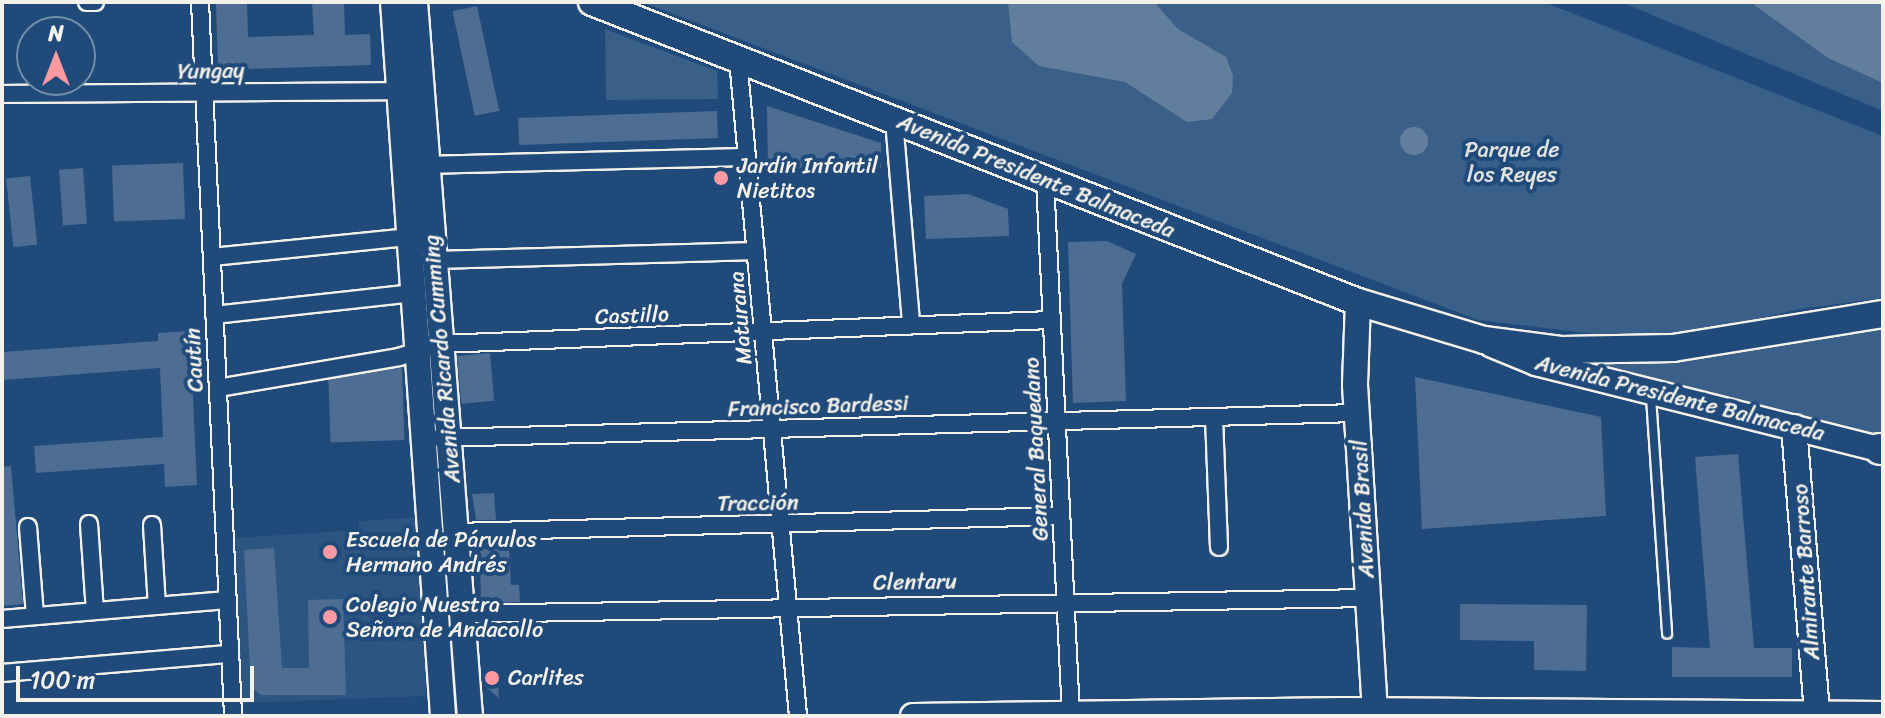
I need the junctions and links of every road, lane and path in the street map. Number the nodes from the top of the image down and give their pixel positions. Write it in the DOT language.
graph roads {
  1 [pos="87,2"];
  2 [pos="95,2"];
  3 [pos="200,2"];
  4 [pos="393,2"];
  5 [pos="415,2"];
  6 [pos="592,2"];
  7 [pos="738,59"];
  8 [pos="410,91"];
  9 [pos="204,93"];
  10 [pos="2,94"];
  11 [pos="894,120"];
  12 [pos="747,157"];
  13 [pos="416,166"];
  14 [pos="1045,180"];
  15 [pos="410,237"];
  16 [pos="756,251"];
  17 [pos="212,257"];
  18 [pos="434,260"];
  19 [pos="414,293"];
  20 [pos="1358,302"];
  21 [pos="1883,314"];
  22 [pos="214,315"];
  23 [pos="1052,320"];
  24 [pos="911,323"];
  25 [pos="763,330"];
  26 [pos="1484,340"];
  27 [pos="429,349"];
  28 [pos="218,388"];
  29 [pos="1651,392"];
  30 [pos="1357,413"];
  31 [pos="1214,417"];
  32 [pos="1057,421"];
  33 [pos="1794,427"];
  34 [pos="772,430"];
  35 [pos="449,438"];
  36 [pos="424,439"];
  37 [pos="1882,450"];
  38 [pos="1061,516"];
  39 [pos="89,524"];
  40 [pos="781,524"];
  41 [pos="152,525"];
  42 [pos="28,527"];
  43 [pos="456,532"];
  44 [pos="1219,547"];
  45 [pos="1368,598"];
  46 [pos="227,600"];
  47 [pos="1065,600"];
  48 [pos="157,606"];
  49 [pos="788,607"];
  50 [pos="95,611"];
  51 [pos="462,614"];
  52 [pos="35,616"];
  53 [pos="2,619"];
  54 [pos="1667,633"];
  55 [pos="230,654"];
  56 [pos="2,673"];
  57 [pos="1375,713"];
  58 [pos="1434,713"];
  59 [pos="1071,714"];
  60 [pos="1518,714"];
  61 [pos="1817,714"];
  62 [pos="1883,714"];
  63 [pos="970,715"];
  64 [pos="233,716"];
  65 [pos="443,716"];
  66 [pos="470,716"];
  67 [pos="798,716"];
  68 [pos="913,716"];
  1 -- 2 [label="street"];
  3 -- 9 [label="street, Cautín"];
  4 -- 8 [label="main road, Avenida Ricardo Cumming"];
  5 -- 8 [label="main road, Avenida Ricardo Cumming"];
  6 -- 7 [label="main road, Avenida Presidente Balmaceda"];
  7 -- 11 [label="main road, Avenida Presidente Balmaceda"];
  7 -- 12 [label="street, Maturana"];
  8 -- 9 [label="street, Yungay"];
  8 -- 13 [label="main road, Avenida Ricardo Cumming"];
  9 -- 10 [label="street, Yungay"];
  9 -- 17 [label="street, Cautín"];
  11 -- 14 [label="main road, Avenida Presidente Balmaceda"];
  11 -- 24 [label="street"];
  12 -- 13 [label="street"];
  12 -- 16 [label="street, Maturana"];
  13 -- 15 [label="main road, Avenida Ricardo Cumming"];
  13 -- 18 [label="main road, Avenida Ricardo Cumming"];
  14 -- 20 [label="main road, Avenida Presidente Balmaceda"];
  14 -- 23 [label="street, General Baquedano"];
  15 -- 17 [label="street"];
  15 -- 19 [label="main road, Avenida Ricardo Cumming"];
  16 -- 18 [label="street"];
  16 -- 25 [label="street, Maturana"];
  17 -- 22 [label="street, Cautín"];
  18 -- 27 [label="main road, Avenida Ricardo Cumming"];
  19 -- 22 [label="street"];
  19 -- 27 [label="main road, Avenida Ricardo Cumming"];
  20 -- 26 [label="main road, Avenida Presidente Balmaceda"];
  20 -- 30 [label="main road, Avenida Brasil"];
  21 -- 26 [label="main road, Avenida Presidente Balmaceda"];
  22 -- 28 [label="street, Cautín"];
  23 -- 24 [label="street, Castillo"];
  23 -- 32 [label="street, General Baquedano"];
  24 -- 25 [label="street, Castillo"];
  25 -- 27 [label="street, Castillo"];
  25 -- 34 [label="street, Maturana"];
  26 -- 29 [label="main road, Avenida Presidente Balmaceda"];
  27 -- 28 [label="street, Castillo"];
  27 -- 35 [label="main road, Avenida Ricardo Cumming"];
  27 -- 36 [label="main road, Avenida Ricardo Cumming"];
  28 -- 46 [label="street, Cautín"];
  29 -- 33 [label="main road, Avenida Presidente Balmaceda"];
  29 -- 54 [label="lane"];
  30 -- 31 [label="street, Francisco Bardessi"];
  30 -- 45 [label="main road, Avenida Brasil"];
  31 -- 32 [label="street, Francisco Bardessi"];
  31 -- 44 [label="street"];
  32 -- 34 [label="street, Francisco Bardessi"];
  32 -- 38 [label="street, General Baquedano"];
  33 -- 37 [label="main road, Avenida Presidente Balmaceda"];
  33 -- 61 [label="main road, Almirante Barroso"];
  34 -- 35 [label="street, Francisco Bardessi"];
  34 -- 40 [label="street, Maturana"];
  35 -- 36 [label="street, Francisco Bardessi"];
  35 -- 43 [label="main road, Avenida Ricardo Cumming"];
  36 -- 65 [label="main road, Avenida Ricardo Cumming"];
  38 -- 40 [label="street, Tracción"];
  38 -- 47 [label="street, General Baquedano"];
  39 -- 50 [label="street"];
  40 -- 43 [label="street, Tracción"];
  40 -- 49 [label="street, Maturana"];
  41 -- 48 [label="street"];
  42 -- 52 [label="street"];
  43 -- 51 [label="main road, Avenida Ricardo Cumming"];
  45 -- 47 [label="street, Clentaru"];
  45 -- 57 [label="main road, Avenida Brasil"];
  46 -- 48 [label="street"];
  46 -- 55 [label="street, Cautín"];
  47 -- 49 [label="street, Clentaru"];
  47 -- 59 [label="street, General Baquedano"];
  48 -- 50 [label="street"];
  49 -- 51 [label="street, Clentaru"];
  49 -- 67 [label="street, Maturana"];
  50 -- 52 [label="street"];
  51 -- 66 [label="main road, Avenida Ricardo Cumming"];
  52 -- 53 [label="street"];
  55 -- 56 [label="street"];
  55 -- 64 [label="street, Cautín"];
  57 -- 58 [label="main road"];
  57 -- 59 [label="main road"];
  58 -- 60 [label="main road"];
  59 -- 63 [label="main road"];
  60 -- 61 [label="main road"];
  61 -- 62 [label="main road"];
  63 -- 68 [label="main road"];
}
